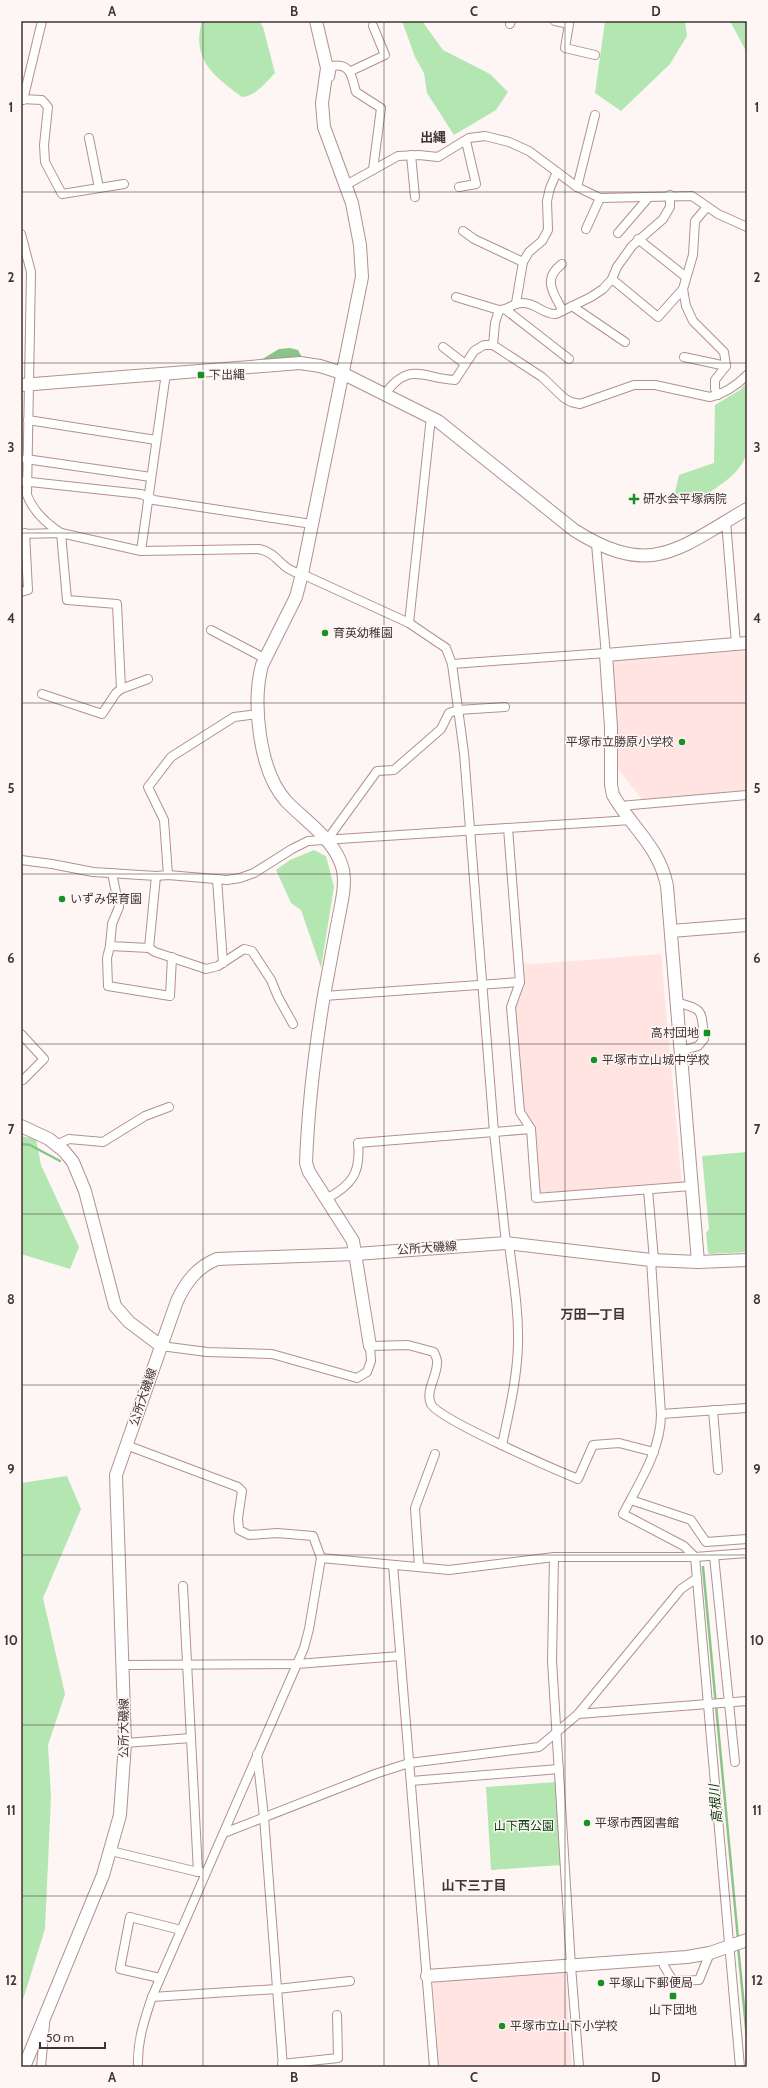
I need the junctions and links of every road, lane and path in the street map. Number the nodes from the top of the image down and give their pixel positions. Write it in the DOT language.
graph roads {
  1 [pos="42,21"];
  2 [pos="316,21"];
  3 [pos="555,21"];
  4 [pos="373,26"];
  5 [pos="595,55"];
  6 [pos="351,71"];
  7 [pos="325,81"];
  8 [pos="22,99"];
  9 [pos="596,115"];
  10 [pos="89,138"];
  11 [pos="466,142"];
  12 [pos="411,155"];
  13 [pos="373,170"];
  14 [pos="557,172"];
  15 [pos="124,184"];
  16 [pos="346,185"];
  17 [pos="459,187"];
  18 [pos="577,187"];
  19 [pos="99,188"];
  20 [pos="670,195"];
  21 [pos="415,197"];
  22 [pos="649,197"];
  23 [pos="600,198"];
  24 [pos="707,207"];
  25 [pos="747,227"];
  26 [pos="586,229"];
  27 [pos="463,231"];
  28 [pos="618,232"];
  29 [pos="21,234"];
  30 [pos="638,239"];
  31 [pos="523,262"];
  32 [pos="562,264"];
  33 [pos="686,277"];
  34 [pos="612,279"];
  35 [pos="682,289"];
  36 [pos="456,297"];
  37 [pos="516,303"];
  38 [pos="572,306"];
  39 [pos="503,310"];
  40 [pos="563,311"];
  41 [pos="625,342"];
  42 [pos="493,345"];
  43 [pos="443,347"];
  44 [pos="684,357"];
  45 [pos="569,359"];
  46 [pos="465,364"];
  47 [pos="726,366"];
  48 [pos="342,373"];
  49 [pos="166,374"];
  50 [pos="747,374"];
  51 [pos="25,385"];
  52 [pos="386,394"];
  53 [pos="718,395"];
  54 [pos="431,417"];
  55 [pos="28,420"];
  56 [pos="156,440"];
  57 [pos="26,459"];
  58 [pos="151,477"];
  59 [pos="24,481"];
  60 [pos="148,496"];
  61 [pos="747,509"];
  62 [pos="726,521"];
  63 [pos="312,524"];
  64 [pos="61,533"];
  65 [pos="23,534"];
  66 [pos="596,544"];
  67 [pos="141,551"];
  68 [pos="302,574"];
  69 [pos="21,592"];
  70 [pos="409,623"];
  71 [pos="211,630"];
  72 [pos="742,643"];
  73 [pos="606,654"];
  74 [pos="264,658"];
  75 [pos="452,664"];
  76 [pos="148,678"];
  77 [pos="121,689"];
  78 [pos="42,694"];
  79 [pos="505,707"];
  80 [pos="458,710"];
  81 [pos="258,714"];
  82 [pos="747,795"];
  83 [pos="620,806"];
  84 [pos="631,820"];
  85 [pos="508,828"];
  86 [pos="470,830"];
  87 [pos="327,840"];
  88 [pos="21,860"];
  89 [pos="112,873"];
  90 [pos="168,875"];
  91 [pos="156,876"];
  92 [pos="217,879"];
  93 [pos="747,925"];
  94 [pos="671,931"];
  95 [pos="110,946"];
  96 [pos="149,948"];
  97 [pos="172,957"];
  98 [pos="223,963"];
  99 [pos="520,982"];
  100 [pos="484,984"];
  101 [pos="324,996"];
  102 [pos="676,1002"];
  103 [pos="293,1024"];
  104 [pos="21,1034"];
  105 [pos="681,1050"];
  106 [pos="23,1080"];
  107 [pos="169,1107"];
  108 [pos="21,1126"];
  109 [pos="531,1129"];
  110 [pos="494,1132"];
  111 [pos="56,1145"];
  112 [pos="691,1186"];
  113 [pos="648,1190"];
  114 [pos="326,1199"];
  115 [pos="507,1244"];
  116 [pos="356,1254"];
  117 [pos="652,1260"];
  118 [pos="747,1260"];
  119 [pos="698,1262"];
  120 [pos="161,1346"];
  121 [pos="370,1346"];
  122 [pos="747,1408"];
  123 [pos="713,1410"];
  124 [pos="661,1414"];
  125 [pos="126,1444"];
  126 [pos="502,1445"];
  127 [pos="654,1452"];
  128 [pos="435,1454"];
  129 [pos="718,1470"];
  130 [pos="631,1500"];
  131 [pos="747,1539"];
  132 [pos="747,1553"];
  133 [pos="714,1556"];
  134 [pos="554,1557"];
  135 [pos="695,1557"];
  136 [pos="321,1558"];
  137 [pos="393,1565"];
  138 [pos="418,1567"];
  139 [pos="697,1578"];
  140 [pos="183,1586"];
  141 [pos="400,1656"];
  142 [pos="188,1664"];
  143 [pos="297,1664"];
  144 [pos="124,1665"];
  145 [pos="747,1701"];
  146 [pos="729,1702"];
  147 [pos="708,1704"];
  148 [pos="578,1714"];
  149 [pos="557,1734"];
  150 [pos="191,1738"];
  151 [pos="125,1743"];
  152 [pos="257,1753"];
  153 [pos="735,1762"];
  154 [pos="409,1763"];
  155 [pos="558,1769"];
  156 [pos="411,1781"];
  157 [pos="264,1817"];
  158 [pos="224,1833"];
  159 [pos="111,1851"];
  160 [pos="202,1872"];
  161 [pos="181,1930"];
  162 [pos="747,1940"];
  163 [pos="730,1946"];
  164 [pos="710,1953"];
  165 [pos="664,1958"];
  166 [pos="570,1966"];
  167 [pos="427,1976"];
  168 [pos="160,1978"];
  169 [pos="350,1980"];
  170 [pos="277,1989"];
  171 [pos="152,1997"];
  172 [pos="46,2013"];
  173 [pos="337,2015"];
  174 [pos="282,2065"];
  175 [pos="24,2067"];
  176 [pos="41,2067"];
  177 [pos="138,2067"];
  178 [pos="434,2067"];
  179 [pos="579,2067"];
  180 [pos="740,2067"];
  1 -- 8 [label="street"];
  2 -- 7 [label="street"];
  3 -- 5 [label="street"];
  4 -- 6 [label="street"];
  6 -- 7 [label="street"];
  6 -- 13 [label="street"];
  7 -- 16 [label="street"];
  8 -- 19 [label="street"];
  9 -- 18 [label="street"];
  10 -- 19 [label="street"];
  11 -- 12 [label="street"];
  11 -- 14 [label="street"];
  11 -- 17 [label="street"];
  12 -- 13 [label="street"];
  12 -- 21 [label="street"];
  13 -- 16 [label="street"];
  14 -- 18 [label="street"];
  14 -- 31 [label="street"];
  15 -- 19 [label="street"];
  16 -- 48 [label="street"];
  18 -- 23 [label="street"];
  20 -- 22 [label="street"];
  20 -- 24 [label="street"];
  20 -- 30 [label="street"];
  22 -- 23 [label="street"];
  22 -- 28 [label="street"];
  23 -- 26 [label="street"];
  24 -- 25 [label="street"];
  24 -- 33 [label="street"];
  27 -- 31 [label="street"];
  29 -- 51 [label="street"];
  30 -- 33 [label="street"];
  30 -- 34 [label="street"];
  31 -- 37 [label="street"];
  32 -- 40 [label="street"];
  33 -- 35 [label="street"];
  34 -- 35 [label="street"];
  34 -- 38 [label="street"];
  35 -- 47 [label="street"];
  36 -- 39 [label="street"];
  37 -- 39 [label="street"];
  37 -- 40 [label="street"];
  38 -- 40 [label="street"];
  38 -- 41 [label="street"];
  39 -- 42 [label="street"];
  39 -- 45 [label="street"];
  42 -- 46 [label="street"];
  42 -- 53 [label="street"];
  43 -- 46 [label="street"];
  44 -- 47 [label="street"];
  46 -- 52 [label="street"];
  47 -- 53 [label="street"];
  48 -- 49 [label="street"];
  48 -- 52 [label="street"];
  48 -- 63 [label="street"];
  49 -- 51 [label="street"];
  49 -- 56 [label="street"];
  50 -- 53 [label="street"];
  51 -- 55 [label="street"];
  52 -- 54 [label="street"];
  54 -- 66 [label="street"];
  54 -- 70 [label="street"];
  55 -- 56 [label="street"];
  55 -- 57 [label="street"];
  56 -- 58 [label="street"];
  57 -- 58 [label="street"];
  57 -- 59 [label="street"];
  58 -- 60 [label="street"];
  59 -- 60 [label="street"];
  59 -- 64 [label="street"];
  60 -- 63 [label="street"];
  60 -- 67 [label="street"];
  61 -- 62 [label="street"];
  62 -- 66 [label="street"];
  62 -- 72 [label="street"];
  63 -- 68 [label="street"];
  64 -- 65 [label="street"];
  64 -- 67 [label="street"];
  64 -- 77 [label="street"];
  65 -- 69 [label="street"];
  66 -- 73 [label="street"];
  67 -- 68 [label="street"];
  68 -- 70 [label="street"];
  68 -- 74 [label="street"];
  70 -- 75 [label="street"];
  71 -- 74 [label="street"];
  72 -- 73 [label="street"];
  73 -- 75 [label="street"];
  73 -- 83 [label="street"];
  74 -- 81 [label="street"];
  75 -- 80 [label="street"];
  76 -- 77 [label="street"];
  77 -- 78 [label="street"];
  79 -- 80 [label="street"];
  80 -- 86 [label="street"];
  80 -- 87 [label="street"];
  81 -- 87 [label="street"];
  81 -- 90 [label="street"];
  82 -- 83 [label="street"];
  83 -- 84 [label="street"];
  84 -- 85 [label="street"];
  84 -- 94 [label="street"];
  85 -- 86 [label="street"];
  85 -- 99 [label="street"];
  86 -- 87 [label="street"];
  86 -- 100 [label="street"];
  87 -- 92 [label="street"];
  87 -- 101 [label="street"];
  88 -- 89 [label="street"];
  89 -- 91 [label="street"];
  89 -- 95 [label="street"];
  90 -- 91 [label="street"];
  90 -- 92 [label="street"];
  91 -- 96 [label="street"];
  92 -- 98 [label="street"];
  93 -- 94 [label="street"];
  94 -- 102 [label="street"];
  95 -- 96 [label="street"];
  95 -- 97 [label="street"];
  96 -- 97 [label="street"];
  97 -- 98 [label="street"];
  98 -- 103 [label="street"];
  99 -- 100 [label="street"];
  99 -- 109 [label="street"];
  100 -- 101 [label="street"];
  100 -- 110 [label="street"];
  101 -- 114 [label="street"];
  102 -- 105 [label="street"];
  102 -- 105 [label="street"];
  104 -- 106 [label="street"];
  105 -- 112 [label="street"];
  107 -- 111 [label="street"];
  108 -- 111 [label="street"];
  109 -- 110 [label="street"];
  109 -- 113 [label="street"];
  110 -- 114 [label="street"];
  110 -- 115 [label="street"];
  111 -- 120 [label="street"];
  112 -- 113 [label="street"];
  112 -- 119 [label="street"];
  113 -- 117 [label="street"];
  114 -- 116 [label="street"];
  115 -- 116 [label="street, 公所大磯線"];
  115 -- 117 [label="street, 公所大磯線"];
  115 -- 126 [label="street"];
  116 -- 120 [label="street, 公所大磯線"];
  116 -- 121 [label="street"];
  117 -- 119 [label="street, 公所大磯線"];
  117 -- 124 [label="street"];
  118 -- 119 [label="street, 公所大磯線"];
  120 -- 121 [label="street"];
  120 -- 125 [label="street, 公所大磯線"];
  121 -- 126 [label="street"];
  122 -- 123 [label="street"];
  123 -- 124 [label="street"];
  123 -- 129 [label="street"];
  124 -- 127 [label="street"];
  125 -- 136 [label="street"];
  125 -- 144 [label="street, 公所大磯線"];
  126 -- 127 [label="street"];
  127 -- 130 [label="street"];
  128 -- 138 [label="street"];
  130 -- 131 [label="street"];
  130 -- 135 [label="street"];
  132 -- 133 [label="street"];
  133 -- 135 [label="street"];
  133 -- 146 [label="street"];
  134 -- 135 [label="street"];
  134 -- 138 [label="street"];
  134 -- 149 [label="street"];
  135 -- 139 [label="street"];
  136 -- 137 [label="street"];
  136 -- 143 [label="street"];
  137 -- 138 [label="street"];
  137 -- 141 [label="street"];
  139 -- 147 [label="street"];
  139 -- 148 [label="street"];
  140 -- 142 [label="street"];
  141 -- 143 [label="street"];
  141 -- 154 [label="street"];
  142 -- 143 [label="street"];
  142 -- 144 [label="street"];
  142 -- 150 [label="street"];
  143 -- 152 [label="street"];
  144 -- 151 [label="street, 公所大磯線"];
  145 -- 146 [label="street"];
  146 -- 147 [label="street"];
  146 -- 153 [label="street"];
  147 -- 148 [label="street"];
  147 -- 163 [label="street"];
  148 -- 149 [label="street"];
  149 -- 154 [label="street"];
  149 -- 155 [label="street"];
  150 -- 151 [label="street"];
  150 -- 160 [label="street"];
  151 -- 159 [label="street, 公所大磯線"];
  152 -- 157 [label="street"];
  152 -- 158 [label="street"];
  154 -- 156 [label="street"];
  154 -- 157 [label="street"];
  155 -- 156 [label="street"];
  155 -- 166 [label="street"];
  156 -- 167 [label="street"];
  157 -- 158 [label="street"];
  157 -- 170 [label="street"];
  158 -- 160 [label="street"];
  159 -- 160 [label="street"];
  159 -- 172 [label="street, 公所大磯線"];
  160 -- 161 [label="street"];
  161 -- 168 [label="street"];
  161 -- 168 [label="street"];
  162 -- 163 [label="street"];
  163 -- 164 [label="street"];
  163 -- 180 [label="street"];
  164 -- 165 [label="street"];
  164 -- 165 [label="street"];
  165 -- 166 [label="street"];
  166 -- 167 [label="street"];
  166 -- 179 [label="street"];
  167 -- 178 [label="street"];
  168 -- 171 [label="street"];
  169 -- 170 [label="street"];
  170 -- 171 [label="street"];
  170 -- 174 [label="street"];
  171 -- 177 [label="street"];
  172 -- 175 [label="street, 公所大磯線"];
  172 -- 176 [label="street"];
  173 -- 174 [label="street"];
}
